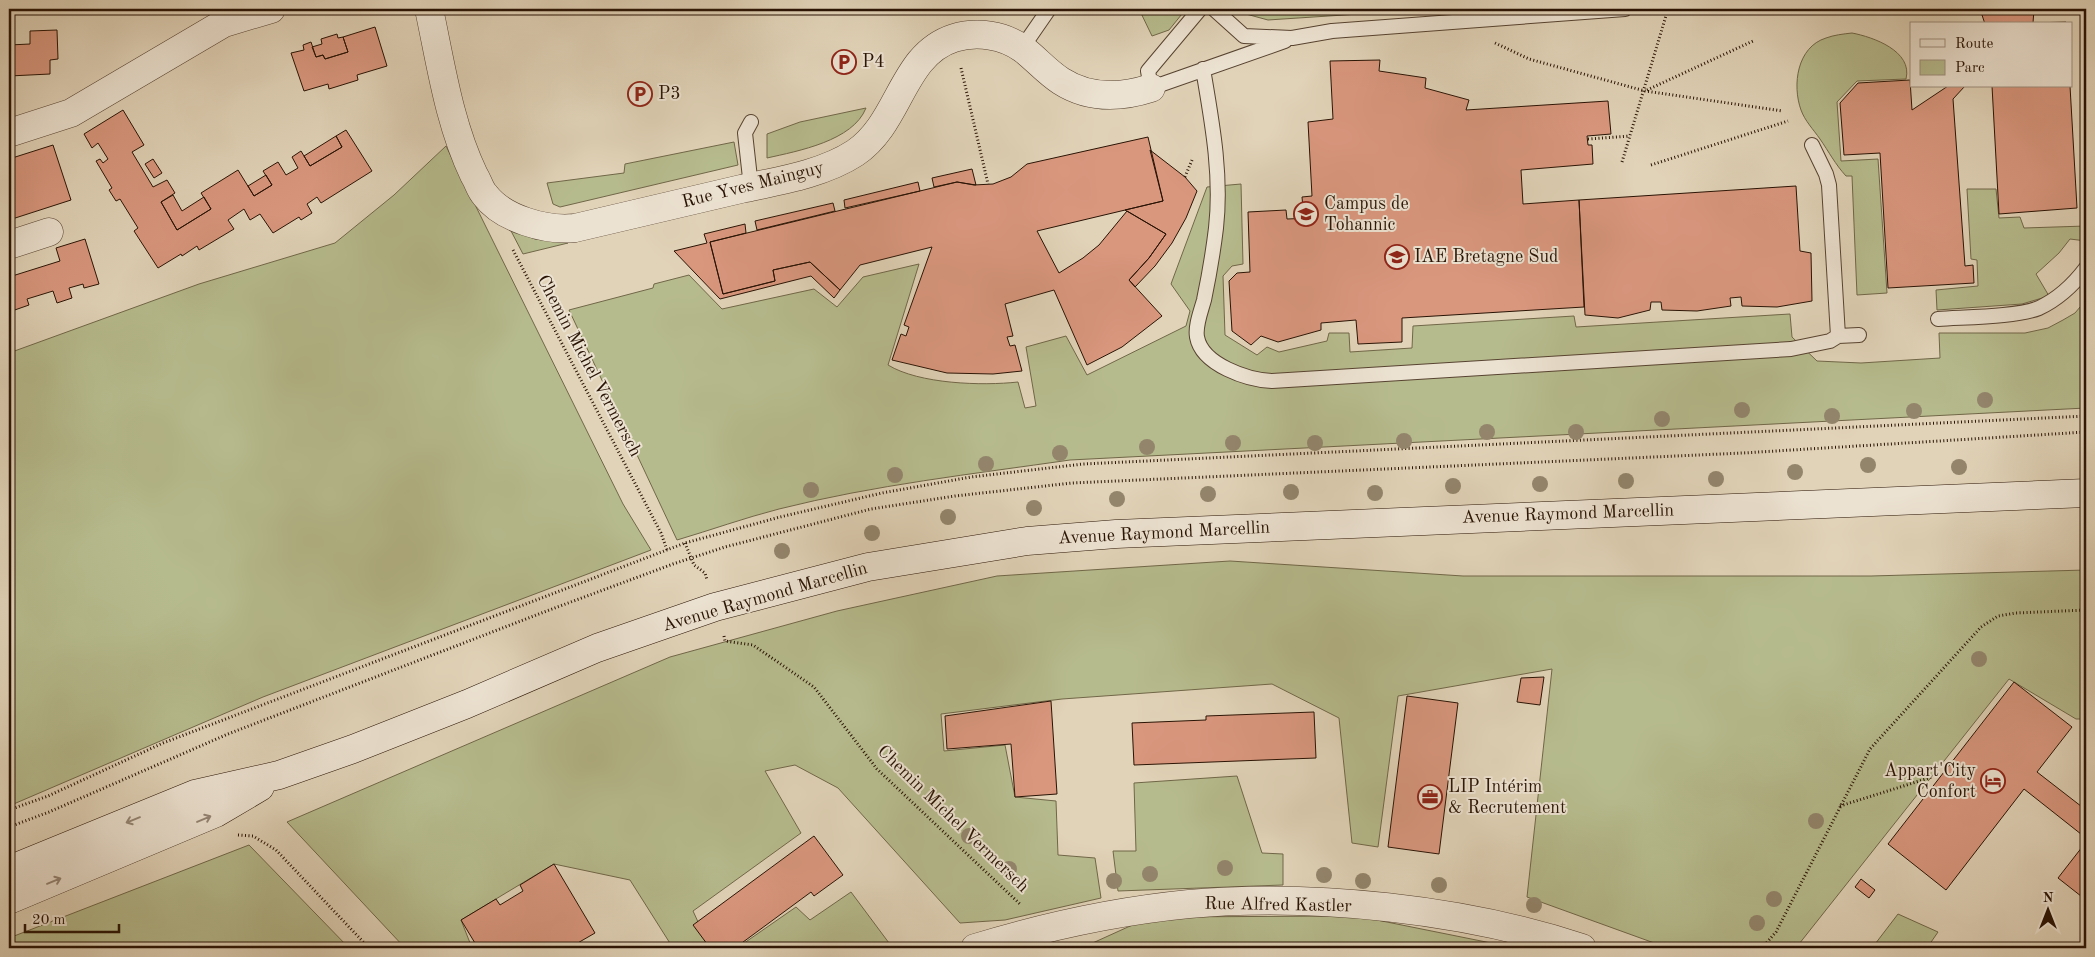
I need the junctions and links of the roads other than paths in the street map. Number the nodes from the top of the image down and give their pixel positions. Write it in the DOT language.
graph roads {
  1 [pos="271,9"];
  2 [pos="429,9"];
  3 [pos="1049,9"];
  4 [pos="1200,9"];
  5 [pos="1214,9"];
  6 [pos="1625,9"];
  7 [pos="222,16"];
  8 [pos="1292,38"];
  9 [pos="1022,48"];
  10 [pos="1204,69"];
  11 [pos="1151,88"];
  12 [pos="751,122"];
  13 [pos="9,133"];
  14 [pos="1812,144"];
  15 [pos="751,187"];
  16 [pos="49,232"];
  17 [pos="9,244"];
  18 [pos="2086,268"];
  19 [pos="1938,319"];
  20 [pos="1859,335"];
  21 [pos="1838,336"];
  22 [pos="2086,493"];
  23 [pos="279,775"];
  24 [pos="9,870"];
  25 [pos="9,900"];
  26 [pos="975,948"];
  27 [pos="1582,948"];
  1 -- 7 [label="main road"];
  2 -- 15 [label="main road, Rue Yves Mainguy"];
  3 -- 9 [label="lane"];
  4 -- 11 [label="lane"];
  5 -- 8 [label="lane"];
  6 -- 8 [label="lane"];
  7 -- 13 [label="main road"];
  8 -- 10 [label="lane"];
  9 -- 11 [label="main road, Rue Yves Mainguy"];
  9 -- 15 [label="main road, Rue Yves Mainguy"];
  10 -- 11 [label="lane"];
  10 -- 21 [label="lane"];
  12 -- 15 [label="lane"];
  14 -- 21 [label="lane"];
  16 -- 17 [label="main road"];
  18 -- 19 [label="lane"];
  20 -- 21 [label="lane"];
  22 -- 23 [label="main road, Avenue Raymond Marcellin"];
  23 -- 24 [label="main road, Avenue Raymond Marcellin, one-way"];
  25 -- 23 [label="main road, Avenue Raymond Marcellin, one-way"];
  26 -- 27 [label="main road, Rue Alfred Kastler"];
}
